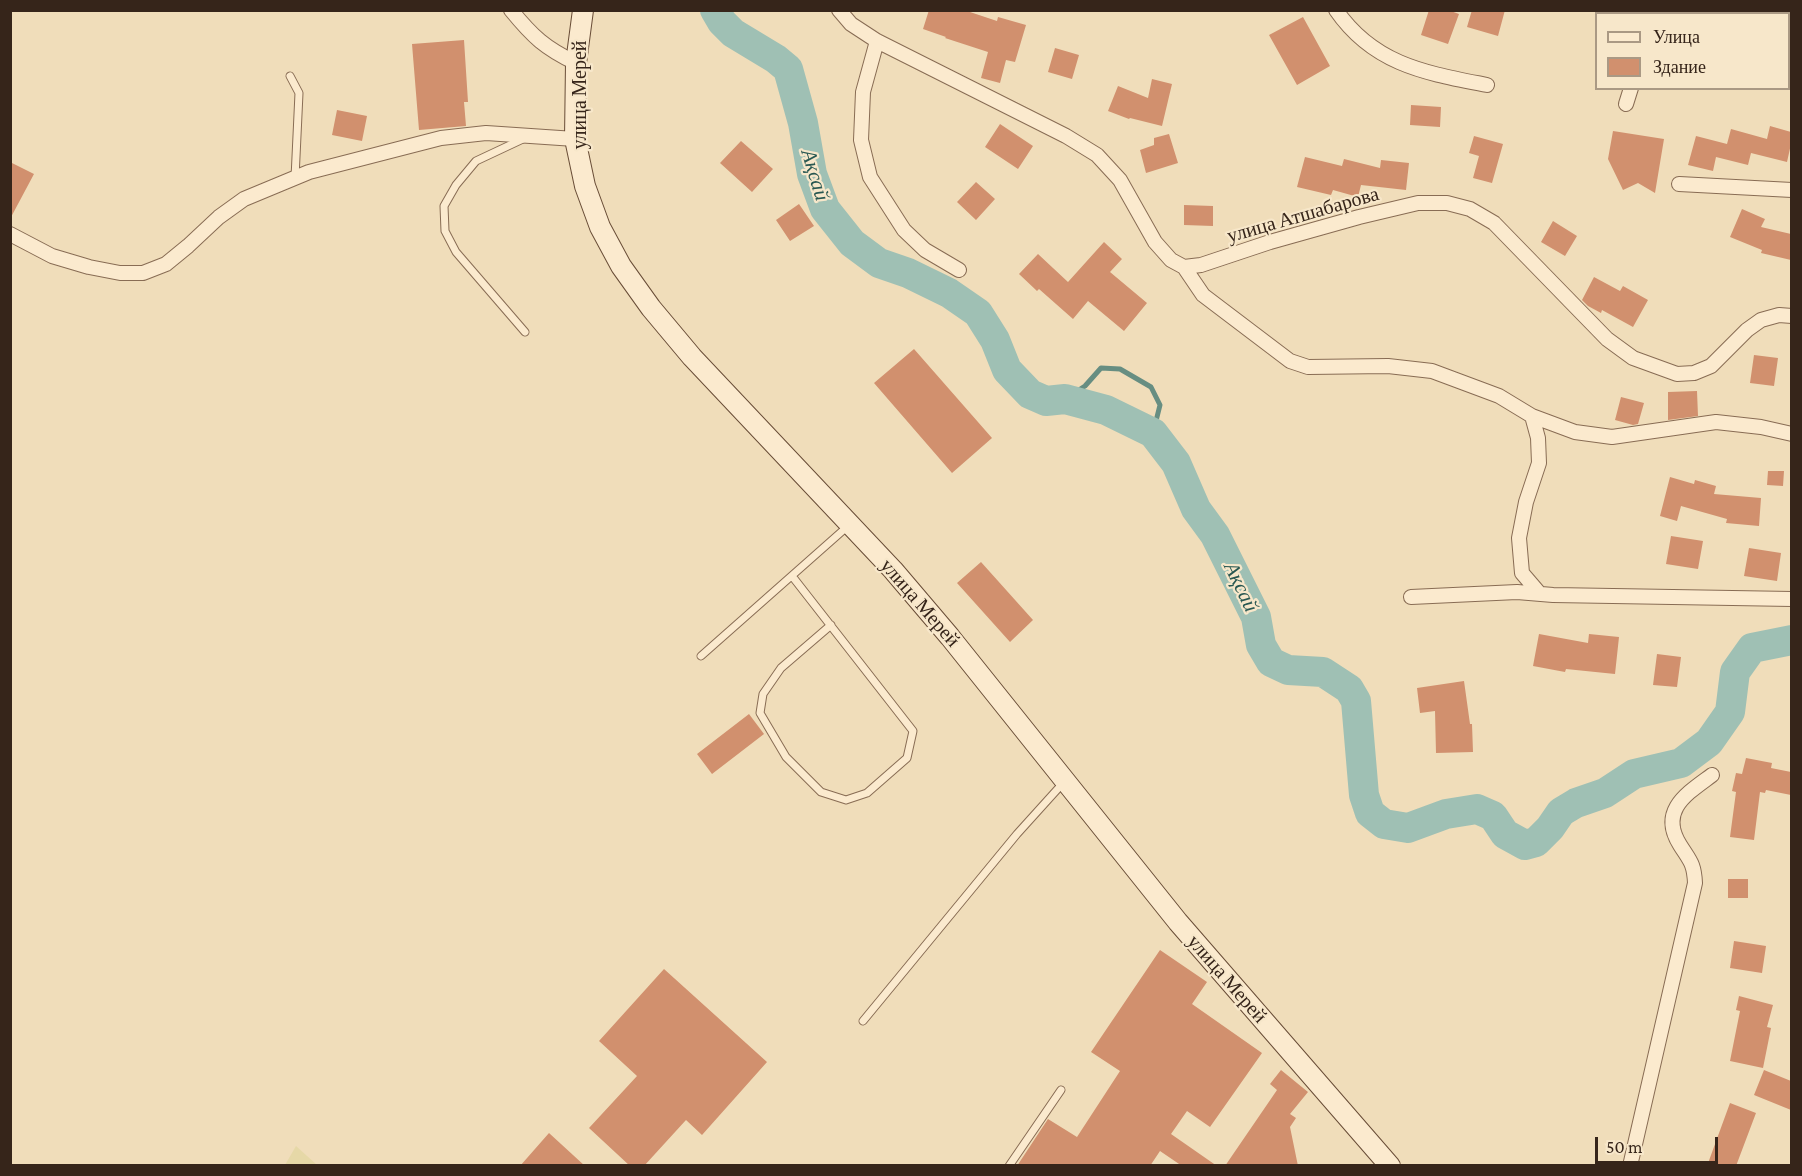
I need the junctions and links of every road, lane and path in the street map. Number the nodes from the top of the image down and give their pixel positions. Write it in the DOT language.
graph roads {
  1 [pos="510,10"];
  2 [pos="838,10"];
  3 [pos="1336,10"];
  4 [pos="580,11"];
  5 [pos="877,41"];
  6 [pos="576,63"];
  7 [pos="291,76"];
  8 [pos="1487,84"];
  9 [pos="1630,90"];
  10 [pos="1626,104"];
  11 [pos="527,137"];
  12 [pos="575,139"];
  13 [pos="295,178"];
  14 [pos="1679,184"];
  15 [pos="1791,190"];
  16 [pos="10,234"];
  17 [pos="1184,267"];
  18 [pos="959,270"];
  19 [pos="1791,316"];
  20 [pos="525,332"];
  21 [pos="1532,416"];
  22 [pos="1791,434"];
  23 [pos="850,525"];
  24 [pos="792,576"];
  25 [pos="1540,594"];
  26 [pos="1411,597"];
  27 [pos="1791,598"];
  28 [pos="831,625"];
  29 [pos="701,656"];
  30 [pos="1712,775"];
  31 [pos="1066,780"];
  32 [pos="863,1021"];
  33 [pos="1061,1090"];
  34 [pos="1379,1161"];
  35 [pos="1009,1166"];
  36 [pos="1630,1166"];
  1 -- 6 [label="street"];
  2 -- 5 [label="street"];
  3 -- 8 [label="street"];
  4 -- 6 [label="main road, улица Мерей"];
  5 -- 17 [label="street"];
  5 -- 18 [label="street"];
  6 -- 12 [label="main road, улица Мерей"];
  7 -- 13 [label="lane"];
  9 -- 10 [label="street"];
  11 -- 12 [label="street"];
  11 -- 13 [label="street"];
  11 -- 20 [label="lane"];
  12 -- 23 [label="main road, улица Мерей"];
  13 -- 16 [label="street"];
  14 -- 15 [label="street"];
  17 -- 19 [label="street, улица Атшабарова"];
  17 -- 21 [label="street"];
  21 -- 22 [label="street"];
  21 -- 25 [label="street"];
  23 -- 24 [label="lane"];
  23 -- 31 [label="main road, улица Мерей"];
  24 -- 28 [label="lane"];
  24 -- 29 [label="lane"];
  25 -- 26 [label="street"];
  25 -- 27 [label="street"];
  28 -- 28 [label="lane"];
  30 -- 36 [label="street"];
  31 -- 32 [label="lane"];
  31 -- 34 [label="main road, улица Мерей"];
  33 -- 35 [label="lane"];
}
